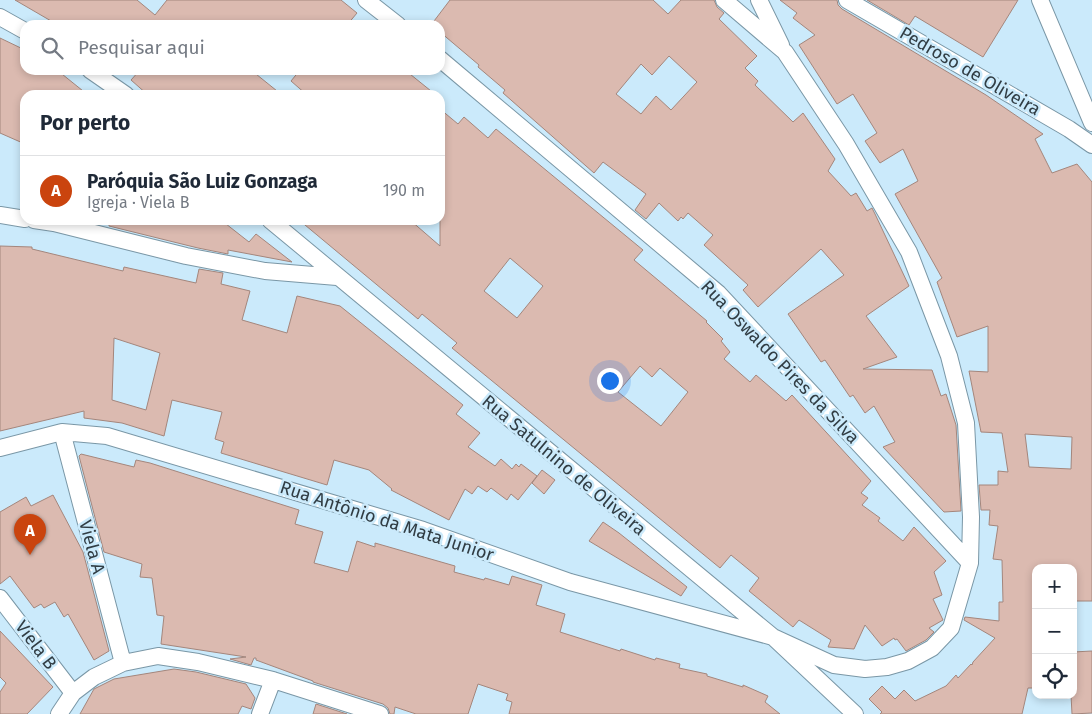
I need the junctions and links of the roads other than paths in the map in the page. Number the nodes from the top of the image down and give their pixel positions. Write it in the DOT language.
graph roads {
  1 [pos="366,0"];
  2 [pos="724,0"];
  3 [pos="758,0"];
  4 [pos="847,0"];
  5 [pos="1040,0"];
  6 [pos="0,17"];
  7 [pos="392,20"];
  8 [pos="20,28"];
  9 [pos="785,52"];
  10 [pos="445,63"];
  11 [pos="97,75"];
  12 [pos="119,90"];
  13 [pos="1092,124"];
  14 [pos="1092,144"];
  15 [pos="0,215"];
  16 [pos="20,218"];
  17 [pos="62,225"];
  18 [pos="276,225"];
  19 [pos="337,277"];
  20 [pos="62,432"];
  21 [pos="0,448"];
  22 [pos="970,564"];
  23 [pos="0,598"];
  24 [pos="773,637"];
  25 [pos="123,663"];
  26 [pos="273,680"];
  27 [pos="73,693"];
  28 [pos="59,714"];
  29 [pos="260,714"];
  30 [pos="380,714"];
  31 [pos="855,714"];
  1 -- 7 [label="street"];
  2 -- 9 [label="street"];
  3 -- 9 [label="street"];
  4 -- 14 [label="street, Pedroso de Oliveira"];
  5 -- 13 [label="street"];
  6 -- 8 [label="street"];
  9 -- 22 [label="street"];
  10 -- 22 [label="street, Rua Oswaldo Pires da Silva"];
  11 -- 12 [label="street"];
  15 -- 16 [label="street"];
  17 -- 19 [label="street"];
  18 -- 19 [label="street, Rua Satulnino de Oliveira"];
  19 -- 24 [label="street, Rua Satulnino de Oliveira"];
  20 -- 21 [label="street, Rua Antônio da Mata Junior"];
  20 -- 24 [label="street, Rua Antônio da Mata Junior"];
  20 -- 25 [label="street, Viela A"];
  22 -- 24 [label="street"];
  23 -- 27 [label="street, Viela B"];
  24 -- 31 [label="street, Rua Satulnino de Oliveira"];
  25 -- 26 [label="street"];
  25 -- 27 [label="street"];
  26 -- 29 [label="street"];
  26 -- 30 [label="street"];
  27 -- 28 [label="street"];
}
